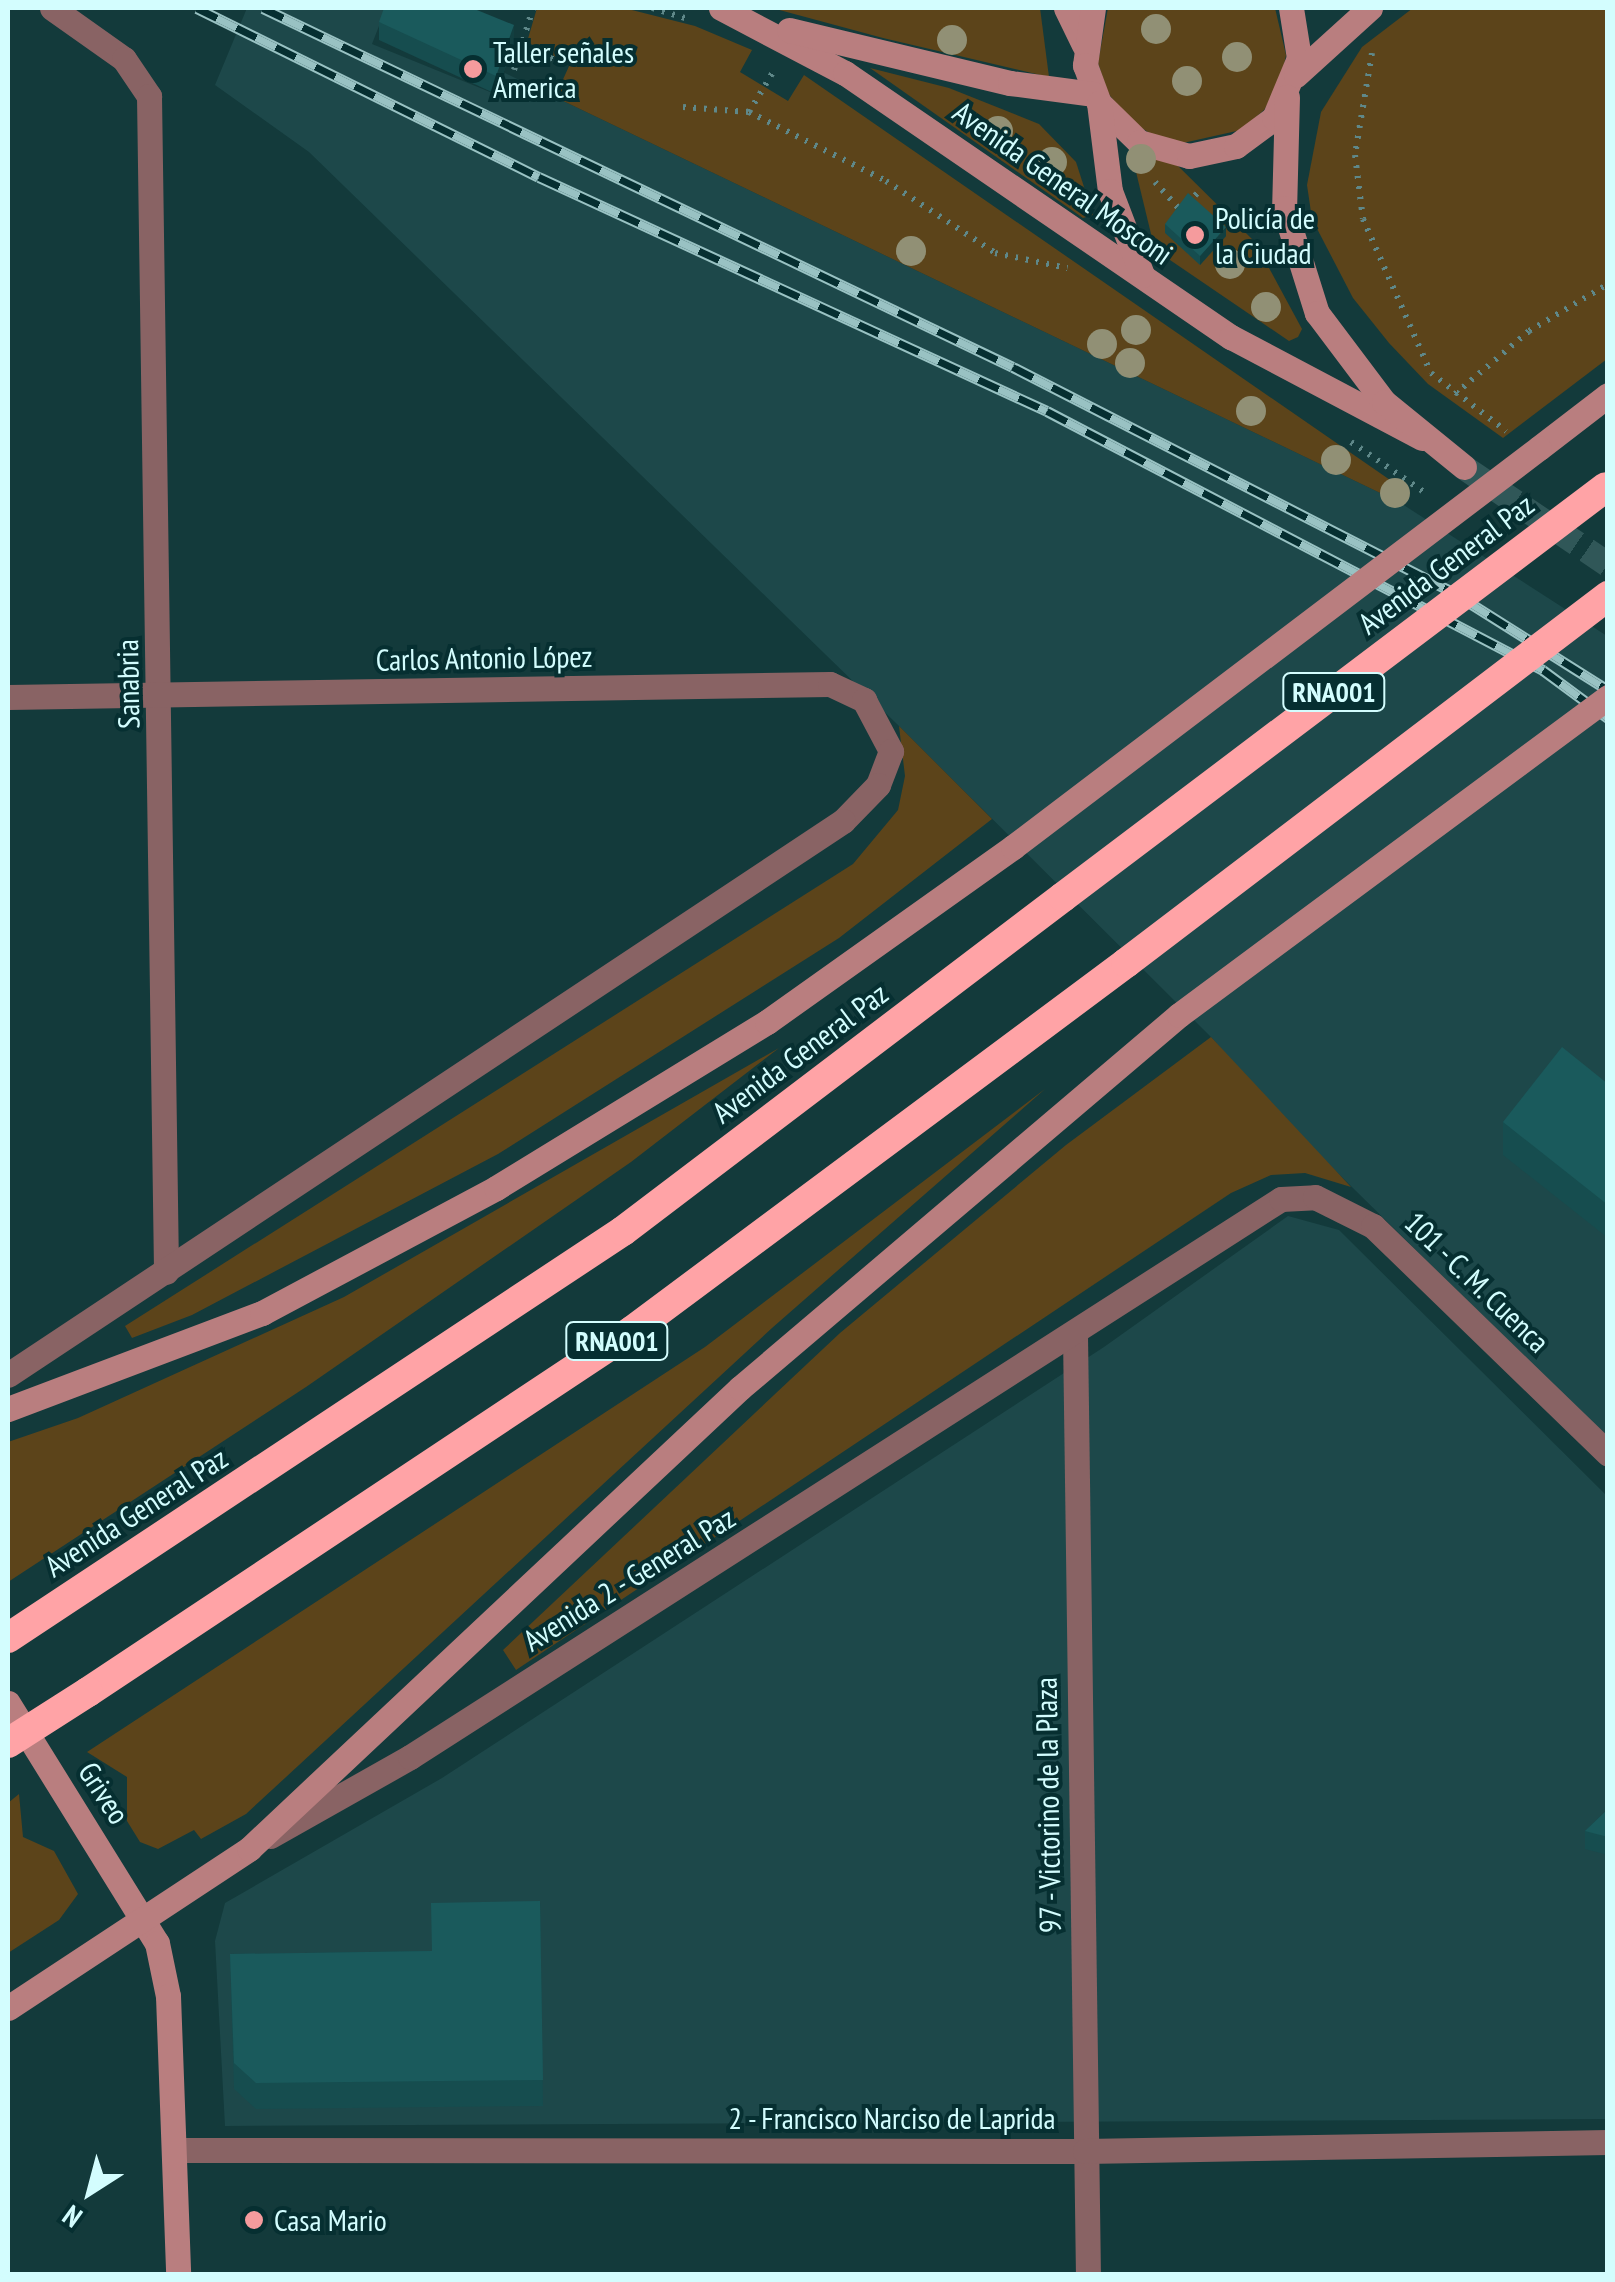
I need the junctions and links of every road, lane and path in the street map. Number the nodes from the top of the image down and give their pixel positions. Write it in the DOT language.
graph roads {
  1 [pos="52,8"];
  2 [pos="533,8"];
  3 [pos="721,8"];
  4 [pos="1066,8"];
  5 [pos="1093,8"];
  6 [pos="1291,8"];
  7 [pos="1370,8"];
  8 [pos="750,20"];
  9 [pos="1378,39"];
  10 [pos="522,44"];
  11 [pos="1084,45"];
  12 [pos="782,58"];
  13 [pos="565,65"];
  14 [pos="514,70"];
  15 [pos="1291,86"];
  16 [pos="1096,98"];
  17 [pos="684,107"];
  18 [pos="750,112"];
  19 [pos="1067,268"];
  20 [pos="1142,275"];
  21 [pos="1608,284"];
  22 [pos="1608,395"];
  23 [pos="1422,438"];
  24 [pos="1464,467"];
  25 [pos="1607,486"];
  26 [pos="1608,596"];
  27 [pos="1608,696"];
  28 [pos="8,697"];
  29 [pos="162,697"];
  30 [pos="1281,1200"];
  31 [pos="166,1272"];
  32 [pos="1075,1335"];
  33 [pos="8,1375"];
  34 [pos="8,1409"];
  35 [pos="1608,1454"];
  36 [pos="8,1638"];
  37 [pos="8,1703"];
  38 [pos="8,1743"];
  39 [pos="249,1848"];
  40 [pos="146,1919"];
  41 [pos="8,2008"];
  42 [pos="1608,2142"];
  43 [pos="176,2150"];
  44 [pos="1085,2151"];
  45 [pos="178,2274"];
  46 [pos="1088,2274"];
  1 -- 29 [label="street, Sanabria"];
  2 -- 10 [label="path"];
  3 -- 8 [label="street, Avenida General Mosconi"];
  4 -- 11 [label="street"];
  5 -- 11 [label="street"];
  6 -- 15 [label="street, Avenida General Mosconi"];
  7 -- 15 [label="street"];
  8 -- 16 [label="street"];
  8 -- 20 [label="street, Avenida General Mosconi"];
  9 -- 21 [label="path"];
  10 -- 13 [label="path"];
  10 -- 14 [label="path"];
  11 -- 16 [label="street"];
  12 -- 18 [label="path"];
  15 -- 16 [label="street"];
  15 -- 23 [label="street, Avenida General Mosconi"];
  16 -- 20 [label="street"];
  17 -- 18 [label="path"];
  18 -- 19 [label="path"];
  20 -- 23 [label="street, Avenida General Mosconi"];
  22 -- 34 [label="street, Avenida General Paz, bridge"];
  23 -- 24 [label="street, Avenida General Mosconi"];
  25 -- 36 [label="highway, Avenida General Paz / RNA001, bridge"];
  26 -- 38 [label="highway, RNA001, bridge"];
  27 -- 39 [label="street, bridge"];
  28 -- 29 [label="street, Carlos Antonio López"];
  29 -- 31 [label="street, Sanabria"];
  29 -- 31 [label="street, Carlos Antonio López"];
  30 -- 32 [label="street, Avenida 2 - General Paz"];
  30 -- 35 [label="street, 101 - C. M. Cuenca"];
  31 -- 33 [label="street"];
  32 -- 39 [label="street, Avenida 2 - General Paz"];
  32 -- 44 [label="street, 97 - Victorino de la Plaza"];
  37 -- 40 [label="street, Griveo"];
  39 -- 40 [label="street, Avenida 2 - General Paz"];
  40 -- 41 [label="street, Avenida 2 - General Paz"];
  40 -- 43 [label="street, Griveo"];
  42 -- 44 [label="street, 2 - Francisco Narciso de Laprida"];
  43 -- 44 [label="street, 2 - Francisco Narciso de Laprida"];
  43 -- 45 [label="street, Griveo"];
  44 -- 46 [label="street, 97 - Victorino de la Plaza"];
}
